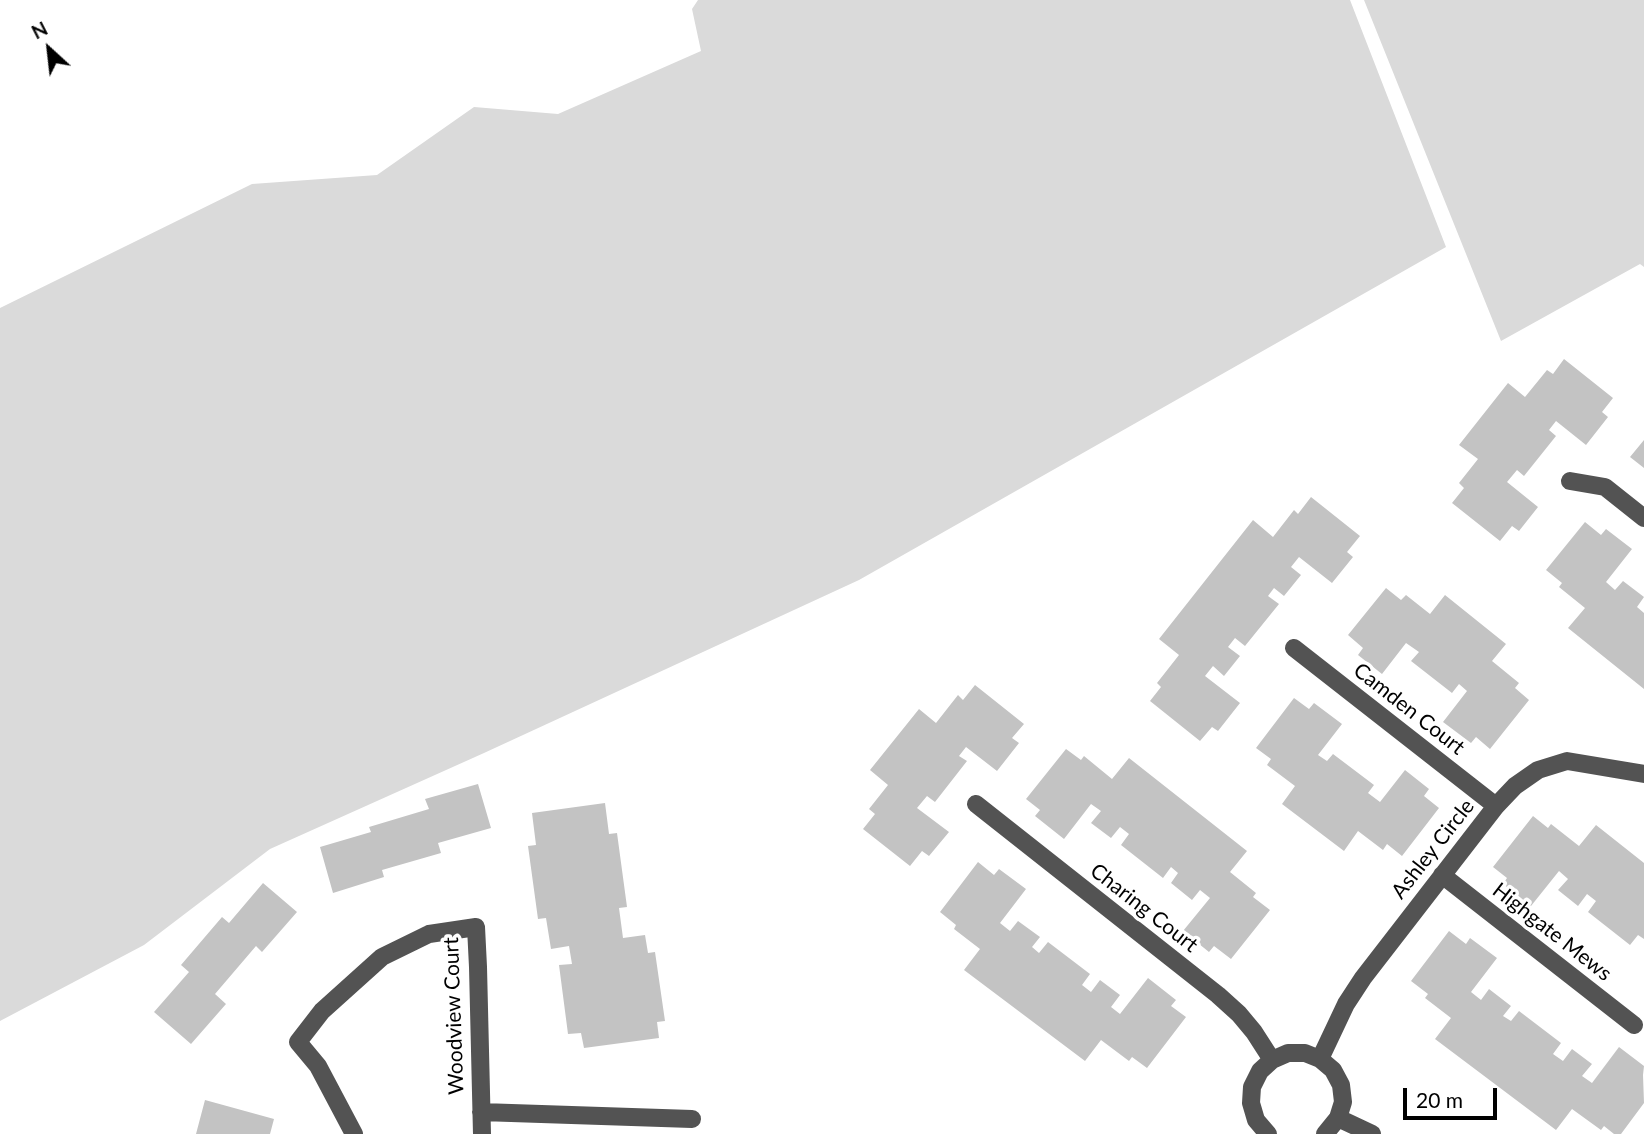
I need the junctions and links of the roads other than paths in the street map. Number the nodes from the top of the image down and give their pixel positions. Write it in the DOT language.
graph roads {
  1 [pos="1570,481"];
  2 [pos="1644,518"];
  3 [pos="1294,648"];
  4 [pos="1644,774"];
  5 [pos="976,804"];
  6 [pos="1496,806"];
  7 [pos="1442,875"];
  8 [pos="1634,1025"];
  9 [pos="1320,1059"];
  10 [pos="1272,1060"];
  11 [pos="481,1112"];
  12 [pos="1338,1118"];
  13 [pos="692,1119"];
  14 [pos="354,1134"];
  15 [pos="482,1134"];
  16 [pos="1268,1134"];
  17 [pos="1325,1134"];
  18 [pos="1372,1134"];
  1 -- 2 [label="street"];
  3 -- 6 [label="street, Camden Court"];
  4 -- 6 [label="street, Ashley Circle"];
  5 -- 10 [label="street, Charing Court"];
  6 -- 7 [label="street, Ashley Circle"];
  7 -- 8 [label="street, Highgate Mews"];
  7 -- 9 [label="street, Ashley Circle"];
  9 -- 10 [label="street"];
  9 -- 12 [label="street"];
  10 -- 16 [label="street"];
  11 -- 13 [label="street"];
  11 -- 14 [label="street, Woodview Court"];
  11 -- 15 [label="street, Woodview Court"];
  12 -- 17 [label="street"];
  12 -- 18 [label="street"];
}
